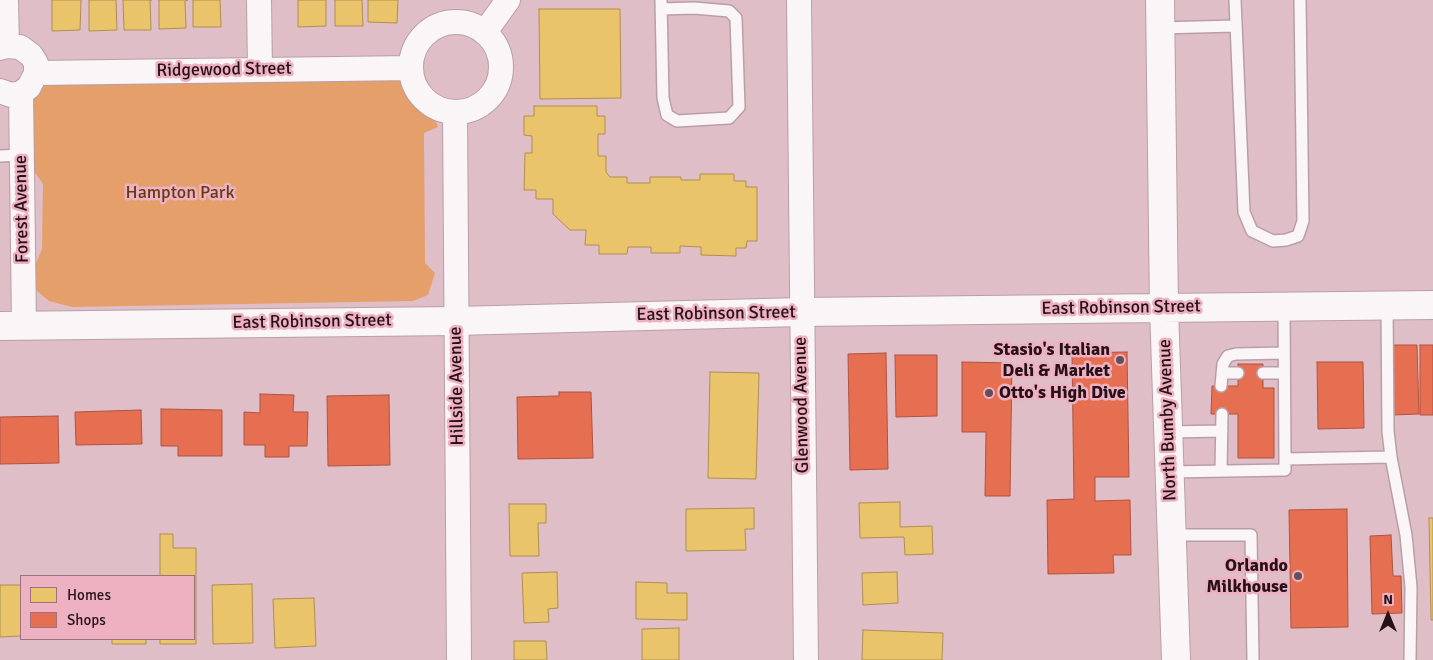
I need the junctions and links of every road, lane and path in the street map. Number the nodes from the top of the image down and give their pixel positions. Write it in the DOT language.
graph roads {
  1 [pos="6,0"];
  2 [pos="259,0"];
  3 [pos="508,0"];
  4 [pos="799,0"];
  5 [pos="1160,0"];
  6 [pos="1235,0"];
  7 [pos="1300,0"];
  8 [pos="661,4"];
  9 [pos="1235,26"];
  10 [pos="1160,28"];
  11 [pos="485,32"];
  12 [pos="3,47"];
  13 [pos="411,68"];
  14 [pos="260,70"];
  15 [pos="36,73"];
  16 [pos="10,92"];
  17 [pos="454,113"];
  18 [pos="11,155"];
  19 [pos="1433,305"];
  20 [pos="1388,306"];
  21 [pos="1284,307"];
  22 [pos="1164,308"];
  23 [pos="801,312"];
  24 [pos="456,321"];
  25 [pos="12,326"];
  26 [pos="1284,354"];
  27 [pos="1222,373"];
  28 [pos="1238,373"];
  29 [pos="1263,373"];
  30 [pos="1284,373"];
  31 [pos="1221,386"];
  32 [pos="1222,414"];
  33 [pos="1168,432"];
  34 [pos="1222,432"];
  35 [pos="1391,457"];
  36 [pos="1285,459"];
  37 [pos="1221,471"];
  38 [pos="1169,472"];
  39 [pos="1172,535"];
  40 [pos="459,660"];
  41 [pos="806,660"];
  42 [pos="1176,660"];
  43 [pos="1253,660"];
  44 [pos="1410,660"];
  1 -- 12 [label="street"];
  2 -- 14 [label="street"];
  3 -- 11 [label="street"];
  4 -- 23 [label="street, Glenwood Avenue"];
  5 -- 10 [label="main road, North Bumby Avenue"];
  6 -- 9 [label="lane"];
  7 -- 9 [label="lane"];
  8 -- 8 [label="lane"];
  9 -- 10 [label="lane"];
  10 -- 22 [label="main road, North Bumby Avenue"];
  11 -- 13 [label="street"];
  11 -- 17 [label="street"];
  12 -- 15 [label="street"];
  13 -- 14 [label="street, Ridgewood Street"];
  13 -- 17 [label="street"];
  14 -- 15 [label="street, Ridgewood Street"];
  15 -- 16 [label="street"];
  16 -- 18 [label="street, Forest Avenue"];
  17 -- 24 [label="street, Hillside Avenue"];
  18 -- 25 [label="street, Forest Avenue"];
  19 -- 20 [label="main road, East Robinson Street"];
  20 -- 21 [label="main road, East Robinson Street"];
  20 -- 35 [label="lane"];
  21 -- 22 [label="main road, East Robinson Street"];
  21 -- 26 [label="lane"];
  22 -- 23 [label="main road, East Robinson Street"];
  22 -- 33 [label="main road, North Bumby Avenue"];
  23 -- 24 [label="main road, East Robinson Street"];
  23 -- 41 [label="street, Glenwood Avenue"];
  24 -- 25 [label="main road, East Robinson Street"];
  24 -- 40 [label="street, Hillside Avenue"];
  26 -- 27 [label="lane"];
  26 -- 30 [label="lane"];
  27 -- 28 [label="lane"];
  27 -- 31 [label="lane"];
  29 -- 30 [label="lane"];
  30 -- 36 [label="lane"];
  32 -- 34 [label="lane"];
  33 -- 34 [label="lane"];
  33 -- 38 [label="main road, North Bumby Avenue"];
  34 -- 37 [label="lane"];
  35 -- 36 [label="lane"];
  35 -- 44 [label="lane"];
  36 -- 37 [label="lane"];
  37 -- 38 [label="lane"];
  38 -- 39 [label="main road, North Bumby Avenue"];
  39 -- 42 [label="main road, North Bumby Avenue"];
  39 -- 43 [label="lane"];
}
